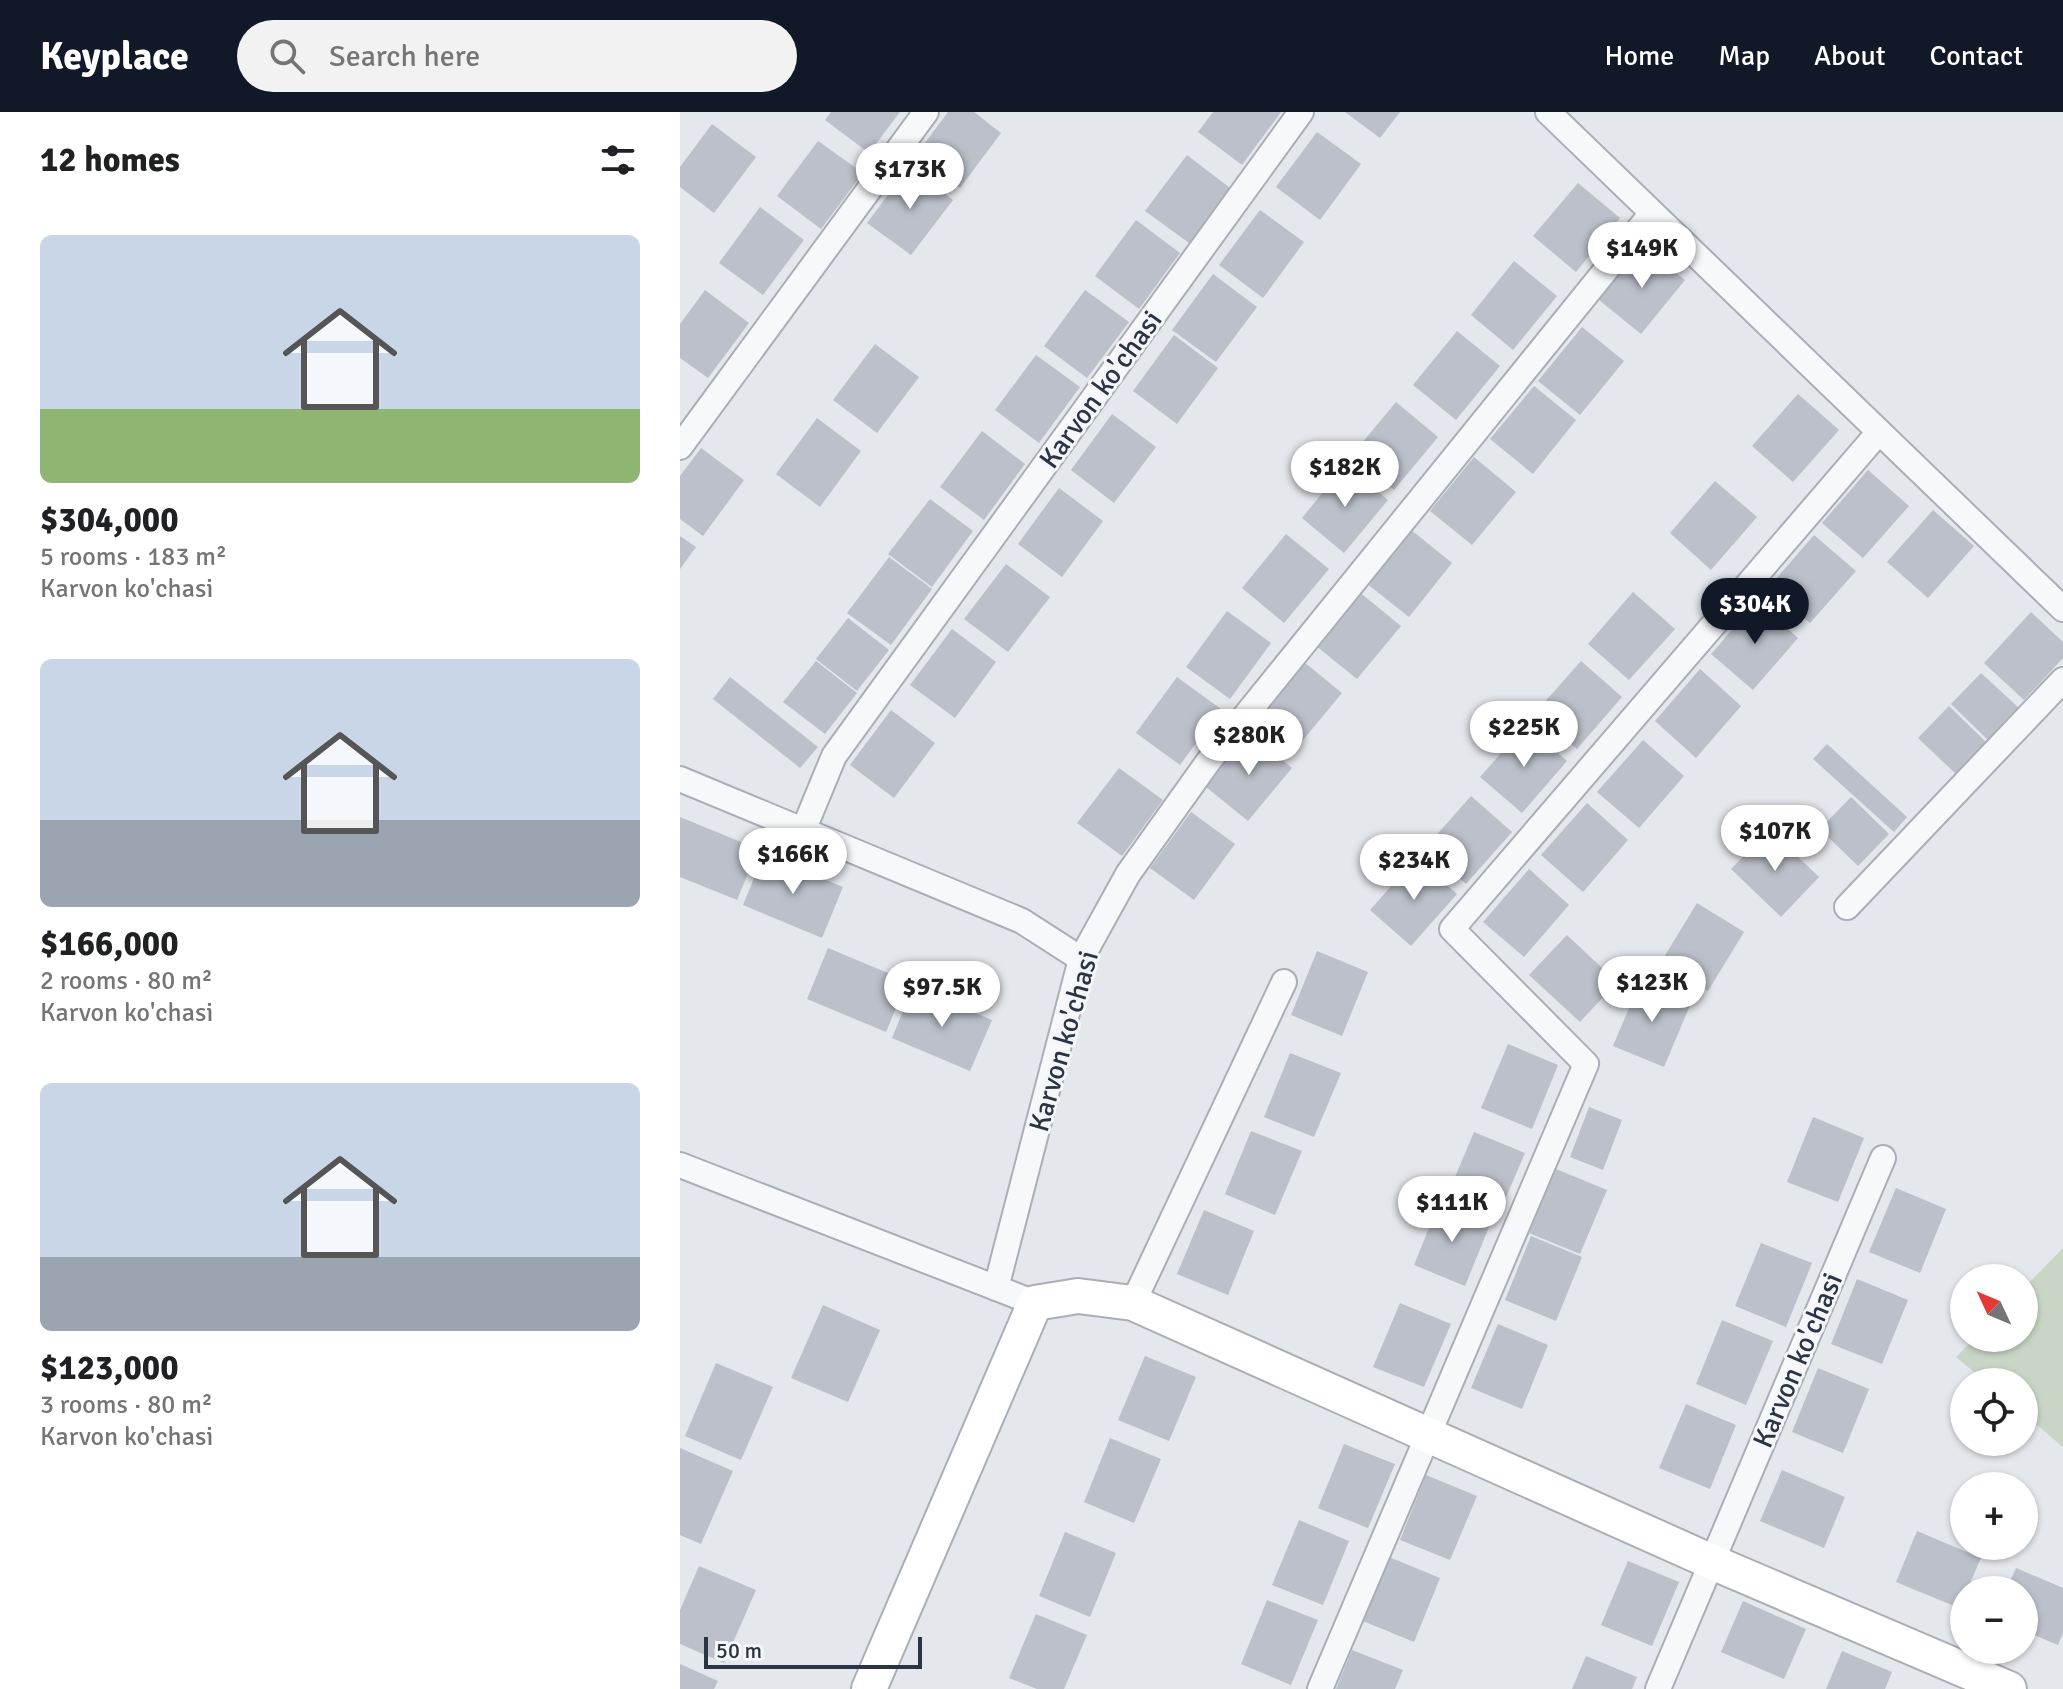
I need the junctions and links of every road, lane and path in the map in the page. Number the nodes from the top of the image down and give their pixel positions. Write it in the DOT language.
graph roads {
  1 [pos="926,112"];
  2 [pos="1301,112"];
  3 [pos="1548,112"];
  4 [pos="1652,213"];
  5 [pos="1879,432"];
  6 [pos="680,447"];
  7 [pos="2063,609"];
  8 [pos="2063,680"];
  9 [pos="680,779"];
  10 [pos="803,831"];
  11 [pos="1847,907"];
  12 [pos="1081,959"];
  13 [pos="1284,982"];
  14 [pos="1883,1158"];
  15 [pos="680,1165"];
  16 [pos="996,1288"];
  17 [pos="1035,1303"];
  18 [pos="1133,1303"];
  19 [pos="1427,1435"];
  20 [pos="1712,1562"];
  21 [pos="2002,1688"];
  22 [pos="869,1689"];
  23 [pos="1320,1689"];
  24 [pos="1658,1689"];
  1 -- 6 [label="street"];
  2 -- 10 [label="street, Karvon ko'chasi"];
  3 -- 4 [label="street"];
  4 -- 5 [label="street"];
  4 -- 12 [label="street, Karvon ko'chasi"];
  5 -- 7 [label="street"];
  5 -- 19 [label="street"];
  8 -- 11 [label="street"];
  9 -- 10 [label="street"];
  10 -- 12 [label="street"];
  12 -- 16 [label="street, Karvon ko'chasi"];
  13 -- 18 [label="street"];
  14 -- 20 [label="street, Karvon ko'chasi"];
  15 -- 16 [label="street"];
  16 -- 17 [label="street"];
  17 -- 18 [label="street"];
  17 -- 22 [label="street"];
  18 -- 19 [label="street"];
  19 -- 20 [label="street"];
  19 -- 23 [label="street"];
  20 -- 21 [label="street"];
  20 -- 24 [label="street, Karvon ko'chasi"];
}
